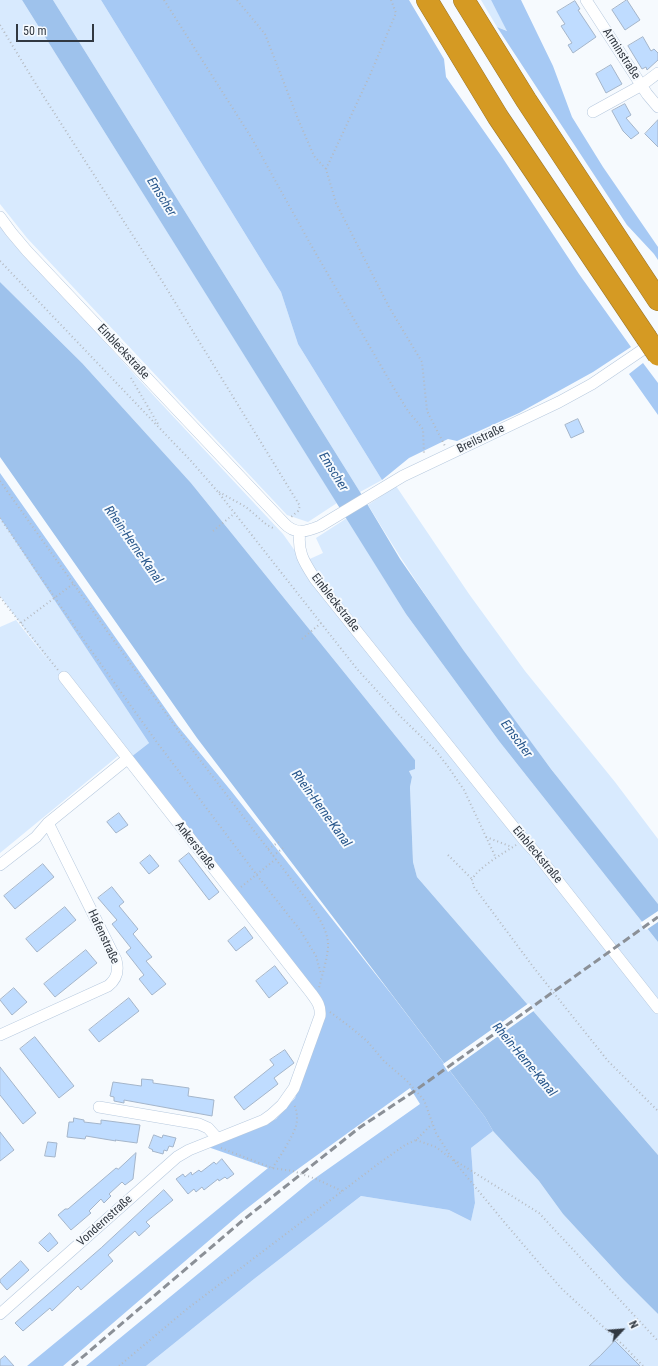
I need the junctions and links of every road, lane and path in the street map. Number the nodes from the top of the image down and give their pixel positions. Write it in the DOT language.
graph roads {
  1 [pos="164,0"];
  2 [pos="237,0"];
  3 [pos="391,0"];
  4 [pos="427,0"];
  5 [pos="464,0"];
  6 [pos="586,0"];
  7 [pos="0,24"];
  8 [pos="658,73"];
  9 [pos="642,85"];
  10 [pos="658,107"];
  11 [pos="593,112"];
  12 [pos="326,168"];
  13 [pos="0,217"];
  14 [pos="0,261"];
  15 [pos="658,300"];
  16 [pos="652,338"];
  17 [pos="658,355"];
  18 [pos="129,358"];
  19 [pos="161,428"];
  20 [pos="450,454"];
  21 [pos="425,465"];
  22 [pos="0,481"];
  23 [pos="218,492"];
  24 [pos="234,513"];
  25 [pos="0,518"];
  26 [pos="284,523"];
  27 [pos="213,531"];
  28 [pos="300,531"];
  29 [pos="73,584"];
  30 [pos="0,597"];
  31 [pos="54,598"];
  32 [pos="321,623"];
  33 [pos="21,624"];
  34 [pos="302,638"];
  35 [pos="64,677"];
  36 [pos="127,759"];
  37 [pos="48,823"];
  38 [pos="486,837"];
  39 [pos="524,840"];
  40 [pos="278,842"];
  41 [pos="512,847"];
  42 [pos="283,848"];
  43 [pos="268,849"];
  44 [pos="448,855"];
  45 [pos="273,856"];
  46 [pos="496,858"];
  47 [pos="276,859"];
  48 [pos="0,865"];
  49 [pos="256,874"];
  50 [pos="472,879"];
  51 [pos="233,894"];
  52 [pos="321,975"];
  53 [pos="319,1004"];
  54 [pos="658,1008"];
  55 [pos="0,1035"];
  56 [pos="290,1095"];
  57 [pos="99,1107"];
  58 [pos="658,1111"];
  59 [pos="432,1124"];
  60 [pos="212,1140"];
  61 [pos="416,1140"];
  62 [pos="453,1160"];
  63 [pos="272,1168"];
  64 [pos="342,1190"];
  65 [pos="0,1314"];
  66 [pos="658,1341"];
  67 [pos="118,1366"];
  68 [pos="643,1366"];
  1 -- 21 [label="path"];
  2 -- 12 [label="path"];
  3 -- 12 [label="path"];
  4 -- 16 [label="highway"];
  5 -- 15 [label="highway"];
  6 -- 9 [label="street, Arminstraße"];
  7 -- 26 [label="path"];
  8 -- 9 [label="street"];
  9 -- 10 [label="street, Arminstraße"];
  9 -- 11 [label="street"];
  12 -- 20 [label="path"];
  13 -- 18 [label="street, Einbleckstraße"];
  14 -- 19 [label="path"];
  16 -- 17 [label="highway, bridge"];
  16 -- 20 [label="street, Breilstraße"];
  18 -- 19 [label="path"];
  18 -- 26 [label="street, Einbleckstraße"];
  19 -- 23 [label="path"];
  20 -- 21 [label="street, Breilstraße"];
  21 -- 28 [label="street, Breilstraße"];
  22 -- 29 [label="path"];
  23 -- 24 [label="path"];
  23 -- 26 [label="path"];
  24 -- 27 [label="path"];
  24 -- 32 [label="path"];
  25 -- 31 [label="path"];
  26 -- 28 [label="street, Einbleckstraße"];
  28 -- 39 [label="street, Einbleckstraße"];
  29 -- 31 [label="path"];
  29 -- 43 [label="path"];
  30 -- 33 [label="path"];
  31 -- 33 [label="path"];
  31 -- 49 [label="path"];
  32 -- 34 [label="path"];
  32 -- 38 [label="path"];
  33 -- 35 [label="path"];
  35 -- 36 [label="street, Ankerstraße"];
  36 -- 37 [label="street"];
  36 -- 51 [label="street, Ankerstraße"];
  37 -- 48 [label="street"];
  37 -- 55 [label="street, Hafenstraße"];
  38 -- 41 [label="path"];
  38 -- 46 [label="path"];
  39 -- 41 [label="path"];
  39 -- 54 [label="street, Einbleckstraße"];
  40 -- 43 [label="path"];
  41 -- 46 [label="path"];
  42 -- 45 [label="path"];
  43 -- 45 [label="path"];
  44 -- 50 [label="path"];
  45 -- 47 [label="path"];
  46 -- 50 [label="path"];
  47 -- 49 [label="path"];
  47 -- 52 [label="path"];
  49 -- 51 [label="path"];
  49 -- 52 [label="path"];
  50 -- 58 [label="path"];
  51 -- 53 [label="street, Ankerstraße"];
  52 -- 53 [label="path"];
  53 -- 56 [label="street, Vondernstraße"];
  53 -- 59 [label="path"];
  56 -- 60 [label="street, Vondernstraße"];
  56 -- 63 [label="path"];
  57 -- 60 [label="street"];
  59 -- 61 [label="path"];
  59 -- 62 [label="path"];
  60 -- 63 [label="path"];
  60 -- 65 [label="street, Vondernstraße"];
  61 -- 62 [label="path"];
  61 -- 64 [label="path"];
  62 -- 66 [label="path"];
  62 -- 68 [label="path"];
  63 -- 64 [label="path"];
  64 -- 67 [label="path"];
}
